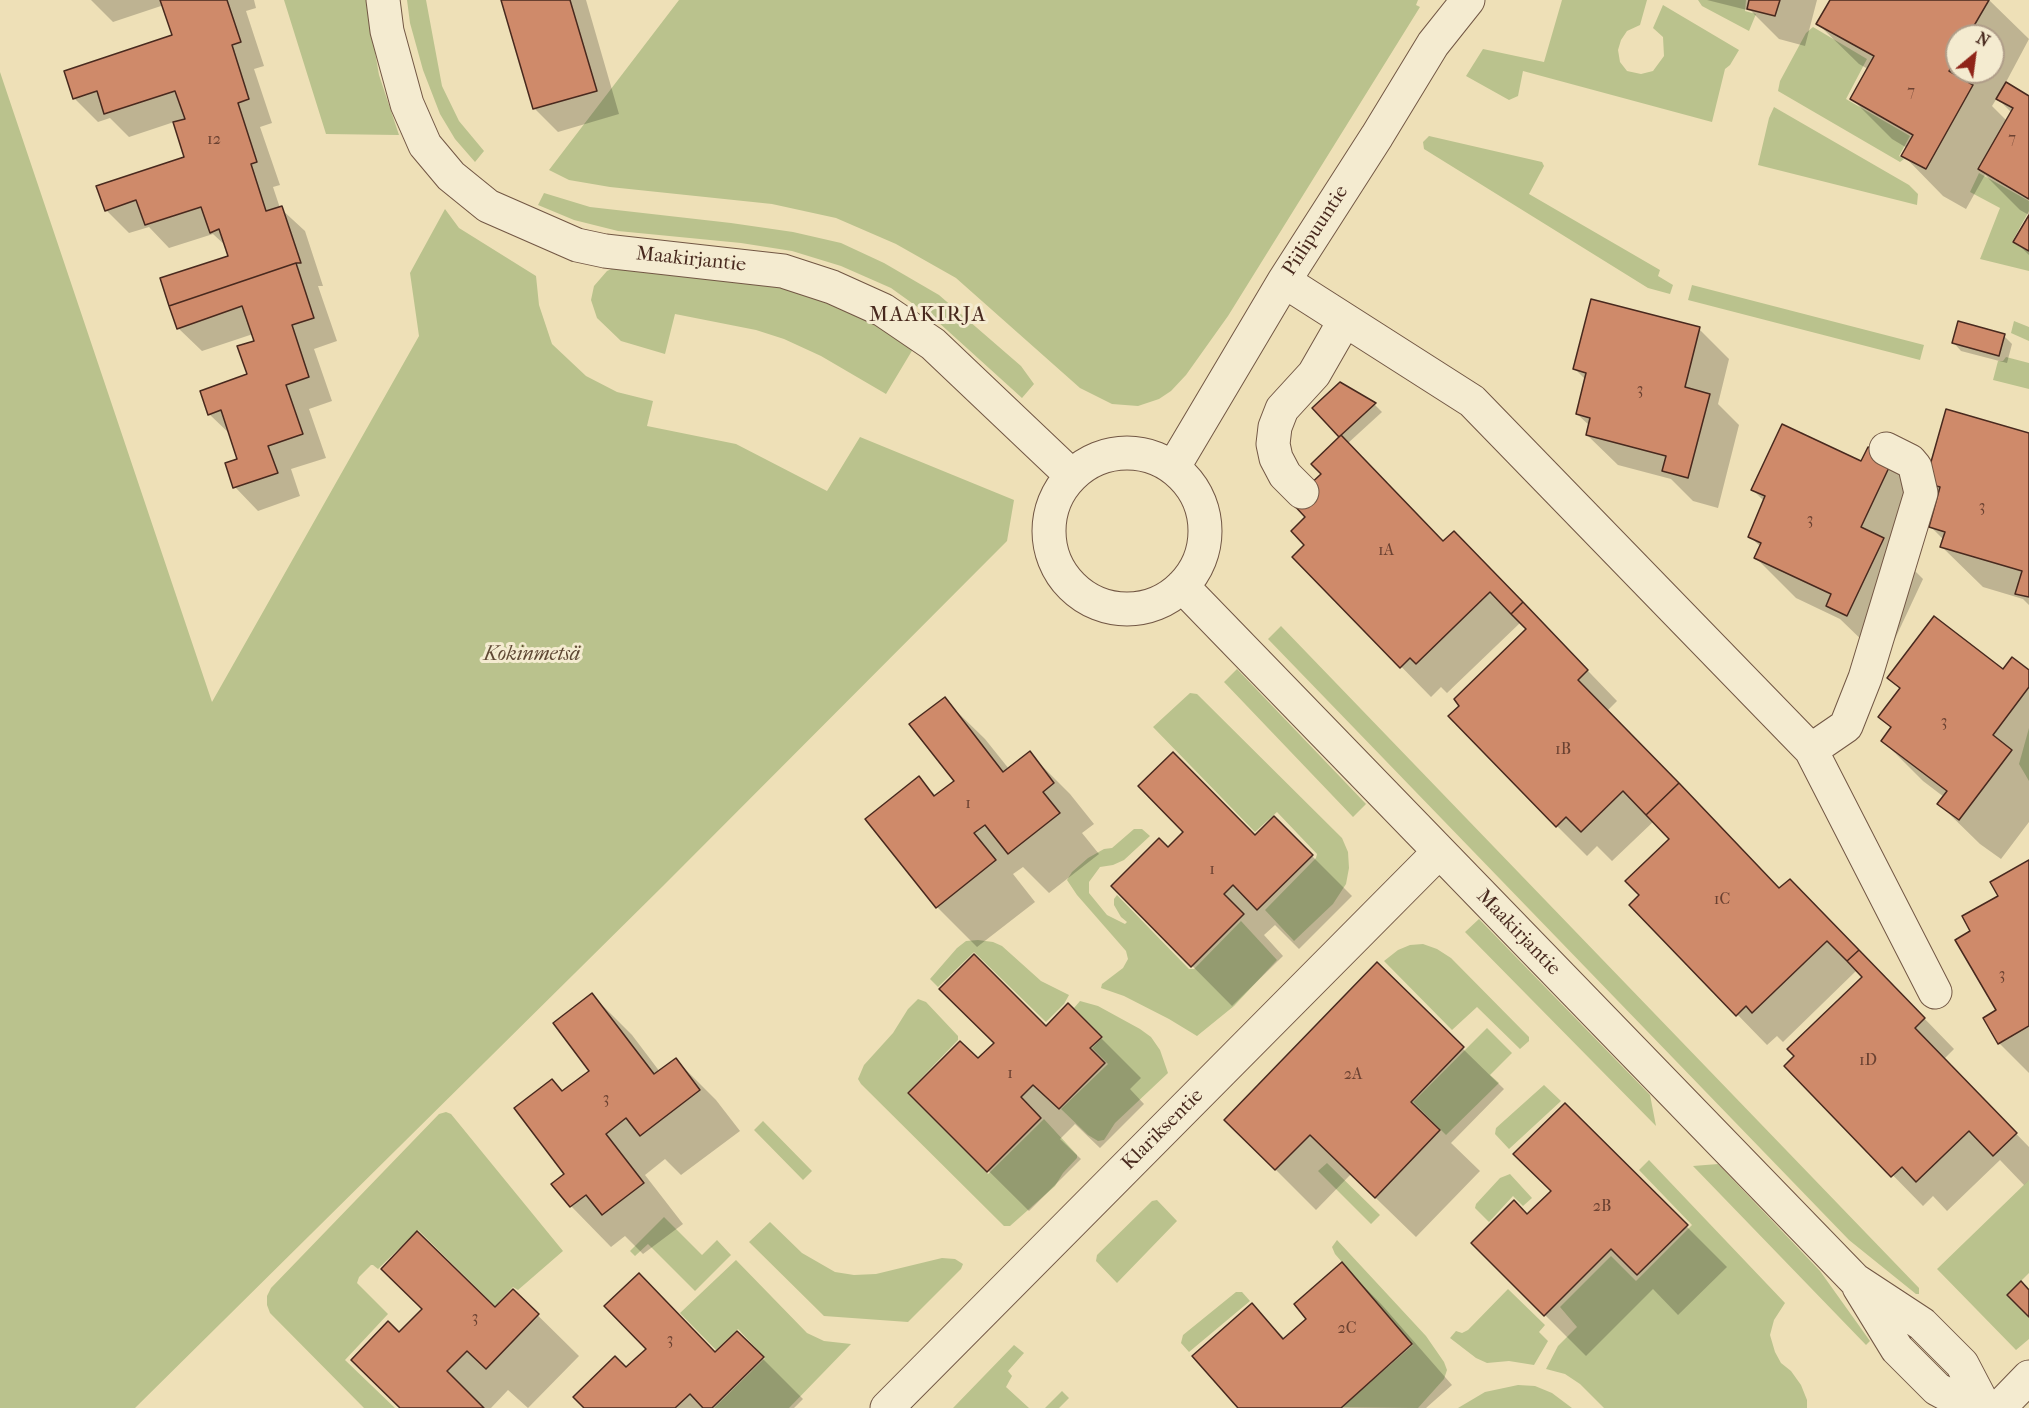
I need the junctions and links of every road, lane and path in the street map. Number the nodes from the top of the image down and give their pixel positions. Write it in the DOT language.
graph roads {
  1 [pos="384,0"];
  2 [pos="1468,0"];
  3 [pos="1284,281"];
  4 [pos="1345,320"];
  5 [pos="1886,449"];
  6 [pos="1173,468"];
  7 [pos="1071,475"];
  8 [pos="1302,492"];
  9 [pos="1182,586"];
  10 [pos="1811,750"];
  11 [pos="1439,852"];
  12 [pos="1935,992"];
  13 [pos="1855,1280"];
  14 [pos="2029,1377"];
  15 [pos="887,1408"];
  16 [pos="1973,1408"];
  17 [pos="1985,1408"];
  18 [pos="1999,1408"];
  1 -- 7 [label="street, Maakirjantie"];
  2 -- 3 [label="street, Piilipuuntie"];
  3 -- 4 [label="street"];
  3 -- 6 [label="street, Piilipuuntie"];
  4 -- 8 [label="street"];
  4 -- 10 [label="street"];
  5 -- 10 [label="street"];
  6 -- 7 [label="street"];
  6 -- 9 [label="street"];
  7 -- 9 [label="street"];
  9 -- 11 [label="street, Maakirjantie"];
  10 -- 12 [label="street"];
  11 -- 13 [label="street, Maakirjantie"];
  11 -- 15 [label="street, Klariksentie"];
  13 -- 16 [label="street, Maakirjantie"];
  13 -- 17 [label="street, Maakirjantie"];
  14 -- 18 [label="street"];
}
